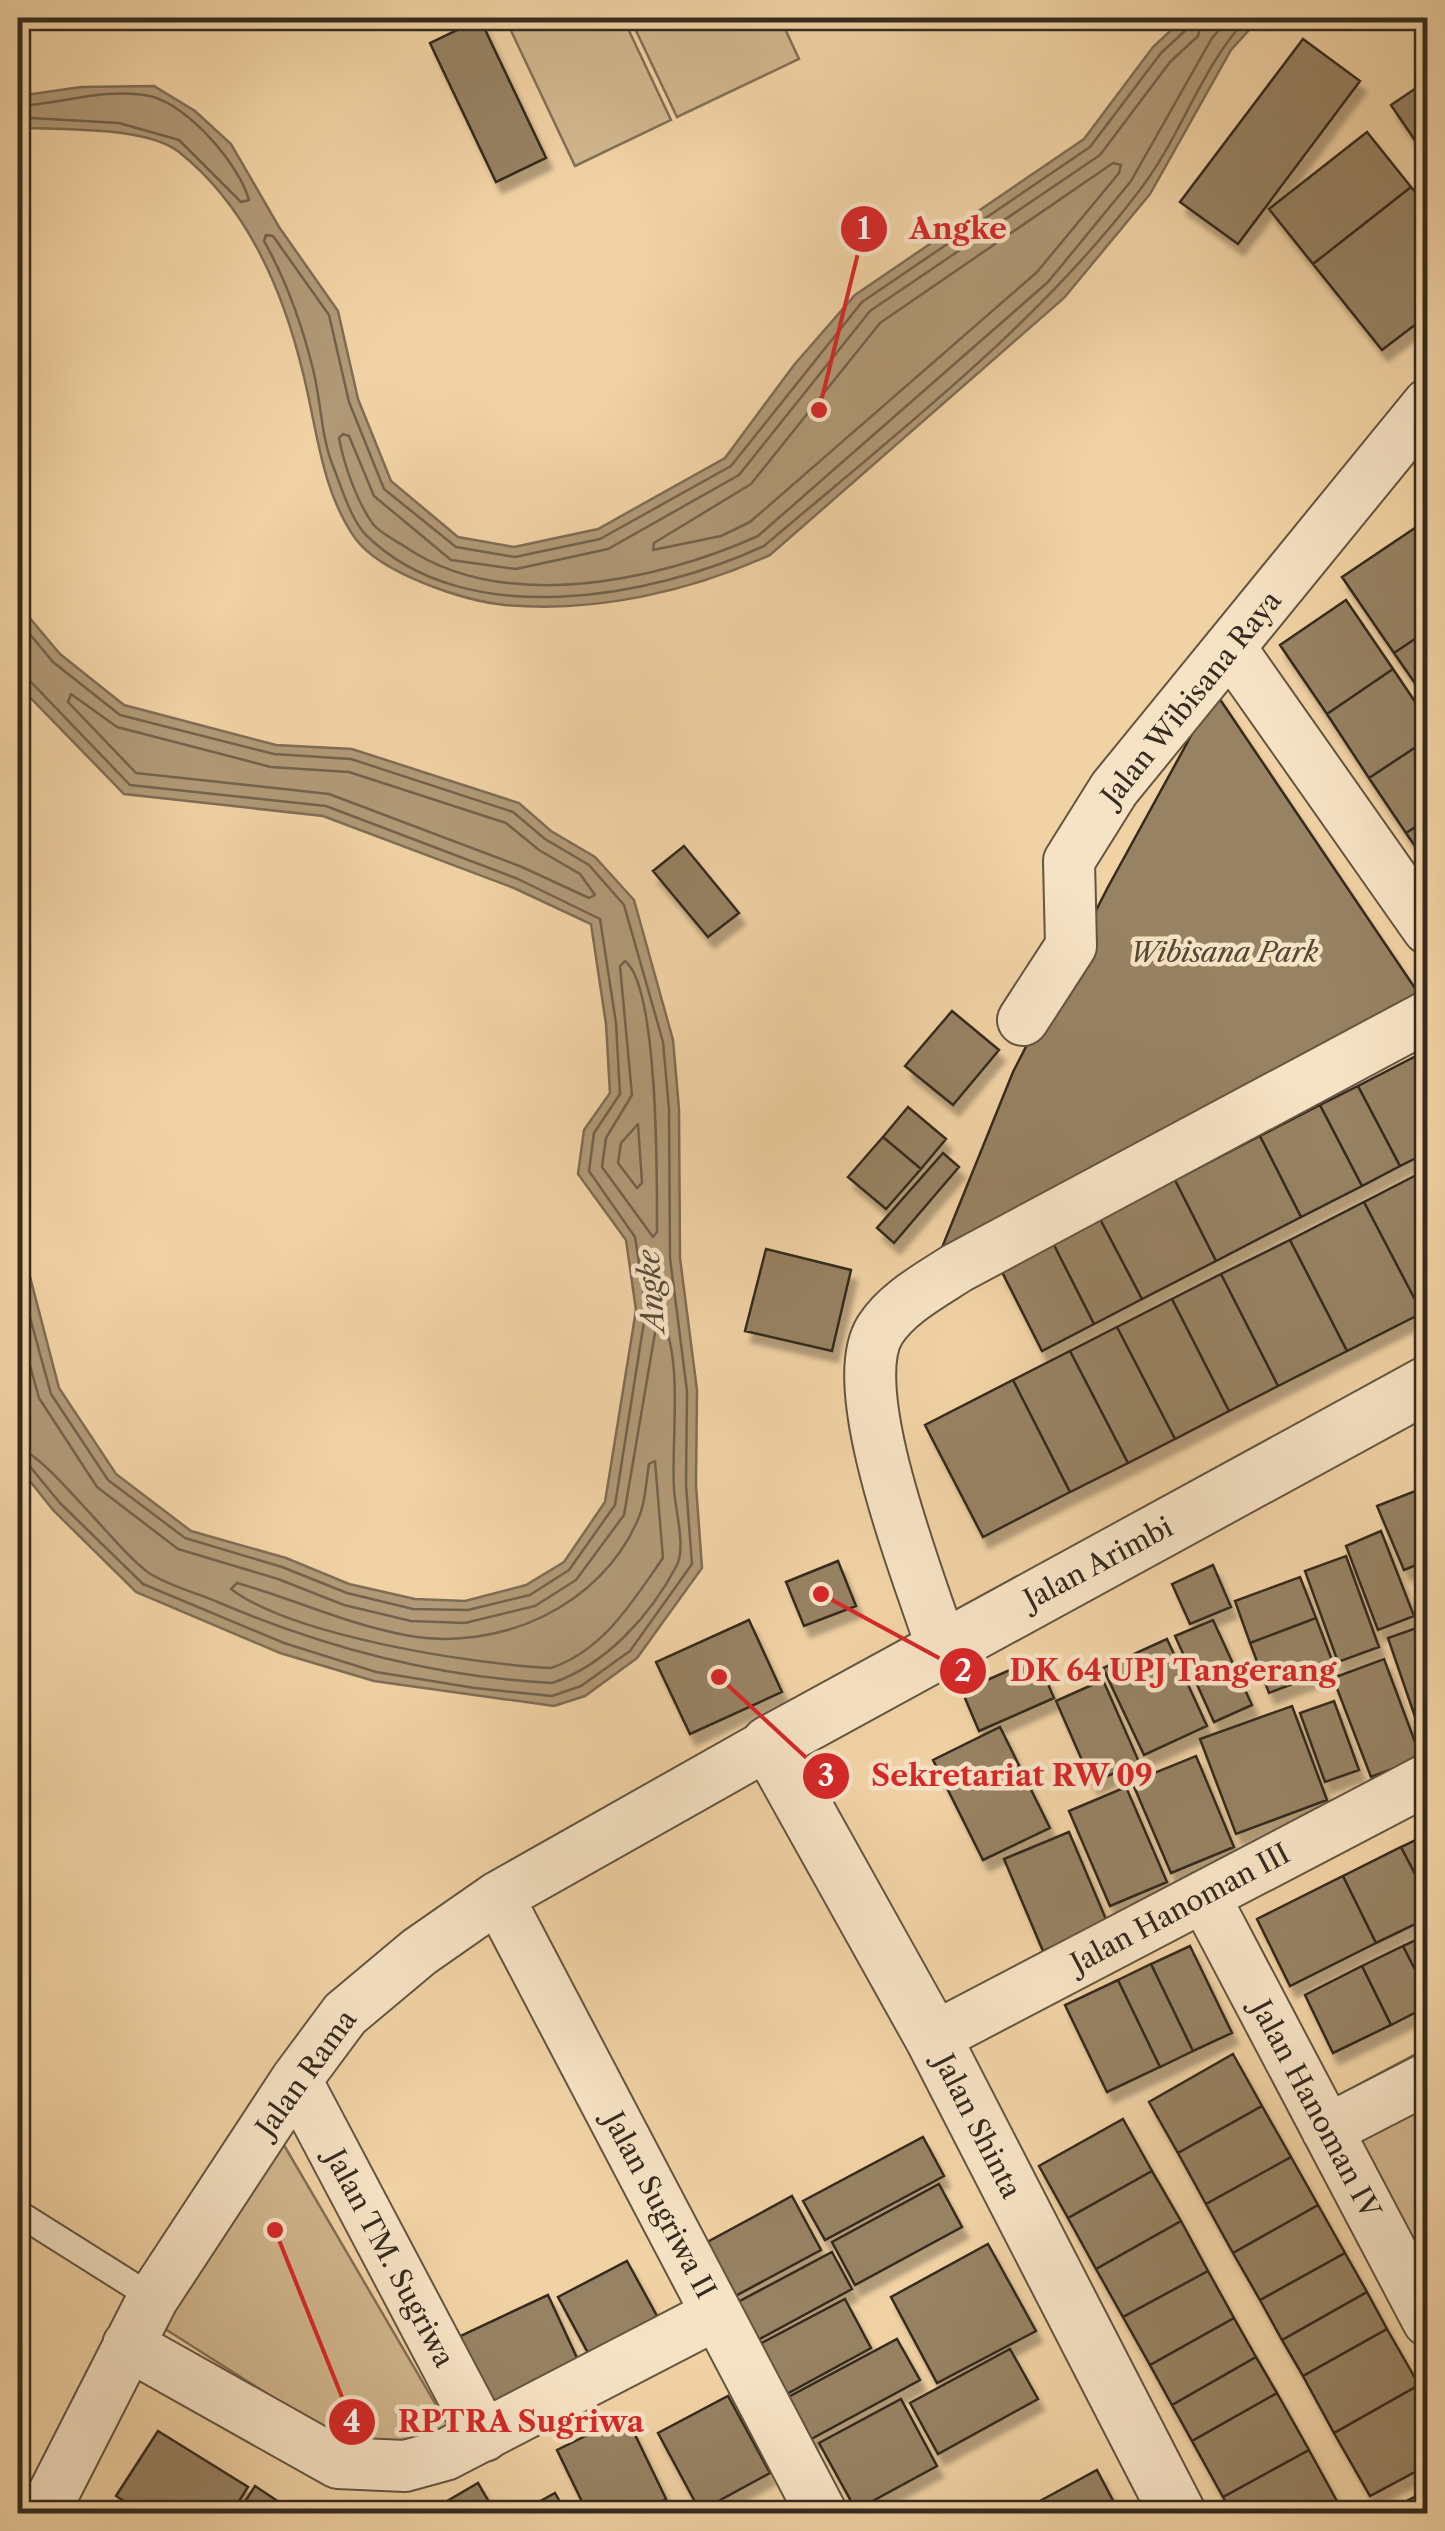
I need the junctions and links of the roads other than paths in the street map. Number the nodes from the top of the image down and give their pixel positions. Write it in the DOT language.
graph roads {
  1 [pos="1419,436"];
  2 [pos="1231,649"];
  3 [pos="1428,929"];
  4 [pos="1428,1016"];
  5 [pos="1024,1020"];
  6 [pos="1428,1384"];
  7 [pos="942,1648"];
  8 [pos="769,1744"];
  9 [pos="1428,1779"];
  10 [pos="1204,1896"];
  11 [pos="498,1897"];
  12 [pos="932,2038"];
  13 [pos="1428,2078"];
  14 [pos="296,2080"];
  15 [pos="1327,2130"];
  16 [pos="18,2213"];
  17 [pos="153,2298"];
  18 [pos="718,2314"];
  19 [pos="1428,2322"];
  20 [pos="128,2345"];
  21 [pos="484,2436"];
  22 [pos="43,2514"];
  23 [pos="822,2514"];
  24 [pos="1178,2514"];
  1 -- 2 [label="street, Jalan Wibisana Raya"];
  2 -- 3 [label="street"];
  2 -- 5 [label="street, Jalan Wibisana Raya"];
  4 -- 7 [label="street"];
  6 -- 7 [label="street, Jalan Arimbi"];
  7 -- 8 [label="street, Jalan Arimbi"];
  8 -- 11 [label="street, Jalan Rama"];
  8 -- 12 [label="street, Jalan Shinta"];
  9 -- 10 [label="street, Jalan Hanoman III"];
  10 -- 12 [label="street, Jalan Hanoman III"];
  10 -- 15 [label="street, Jalan Hanoman IV"];
  11 -- 14 [label="street, Jalan Rama"];
  11 -- 18 [label="street, Jalan Sugriwa II"];
  12 -- 24 [label="street, Jalan Shinta"];
  13 -- 15 [label="street"];
  14 -- 17 [label="street, Jalan Rama"];
  14 -- 21 [label="street, Jalan TM. Sugriwa"];
  15 -- 19 [label="street, Jalan Hanoman IV"];
  16 -- 17 [label="lane"];
  17 -- 20 [label="street, Jalan Rama"];
  18 -- 21 [label="street"];
  18 -- 23 [label="street, Jalan Sugriwa II"];
  20 -- 21 [label="street"];
  20 -- 22 [label="street, Jalan Rama"];
}
